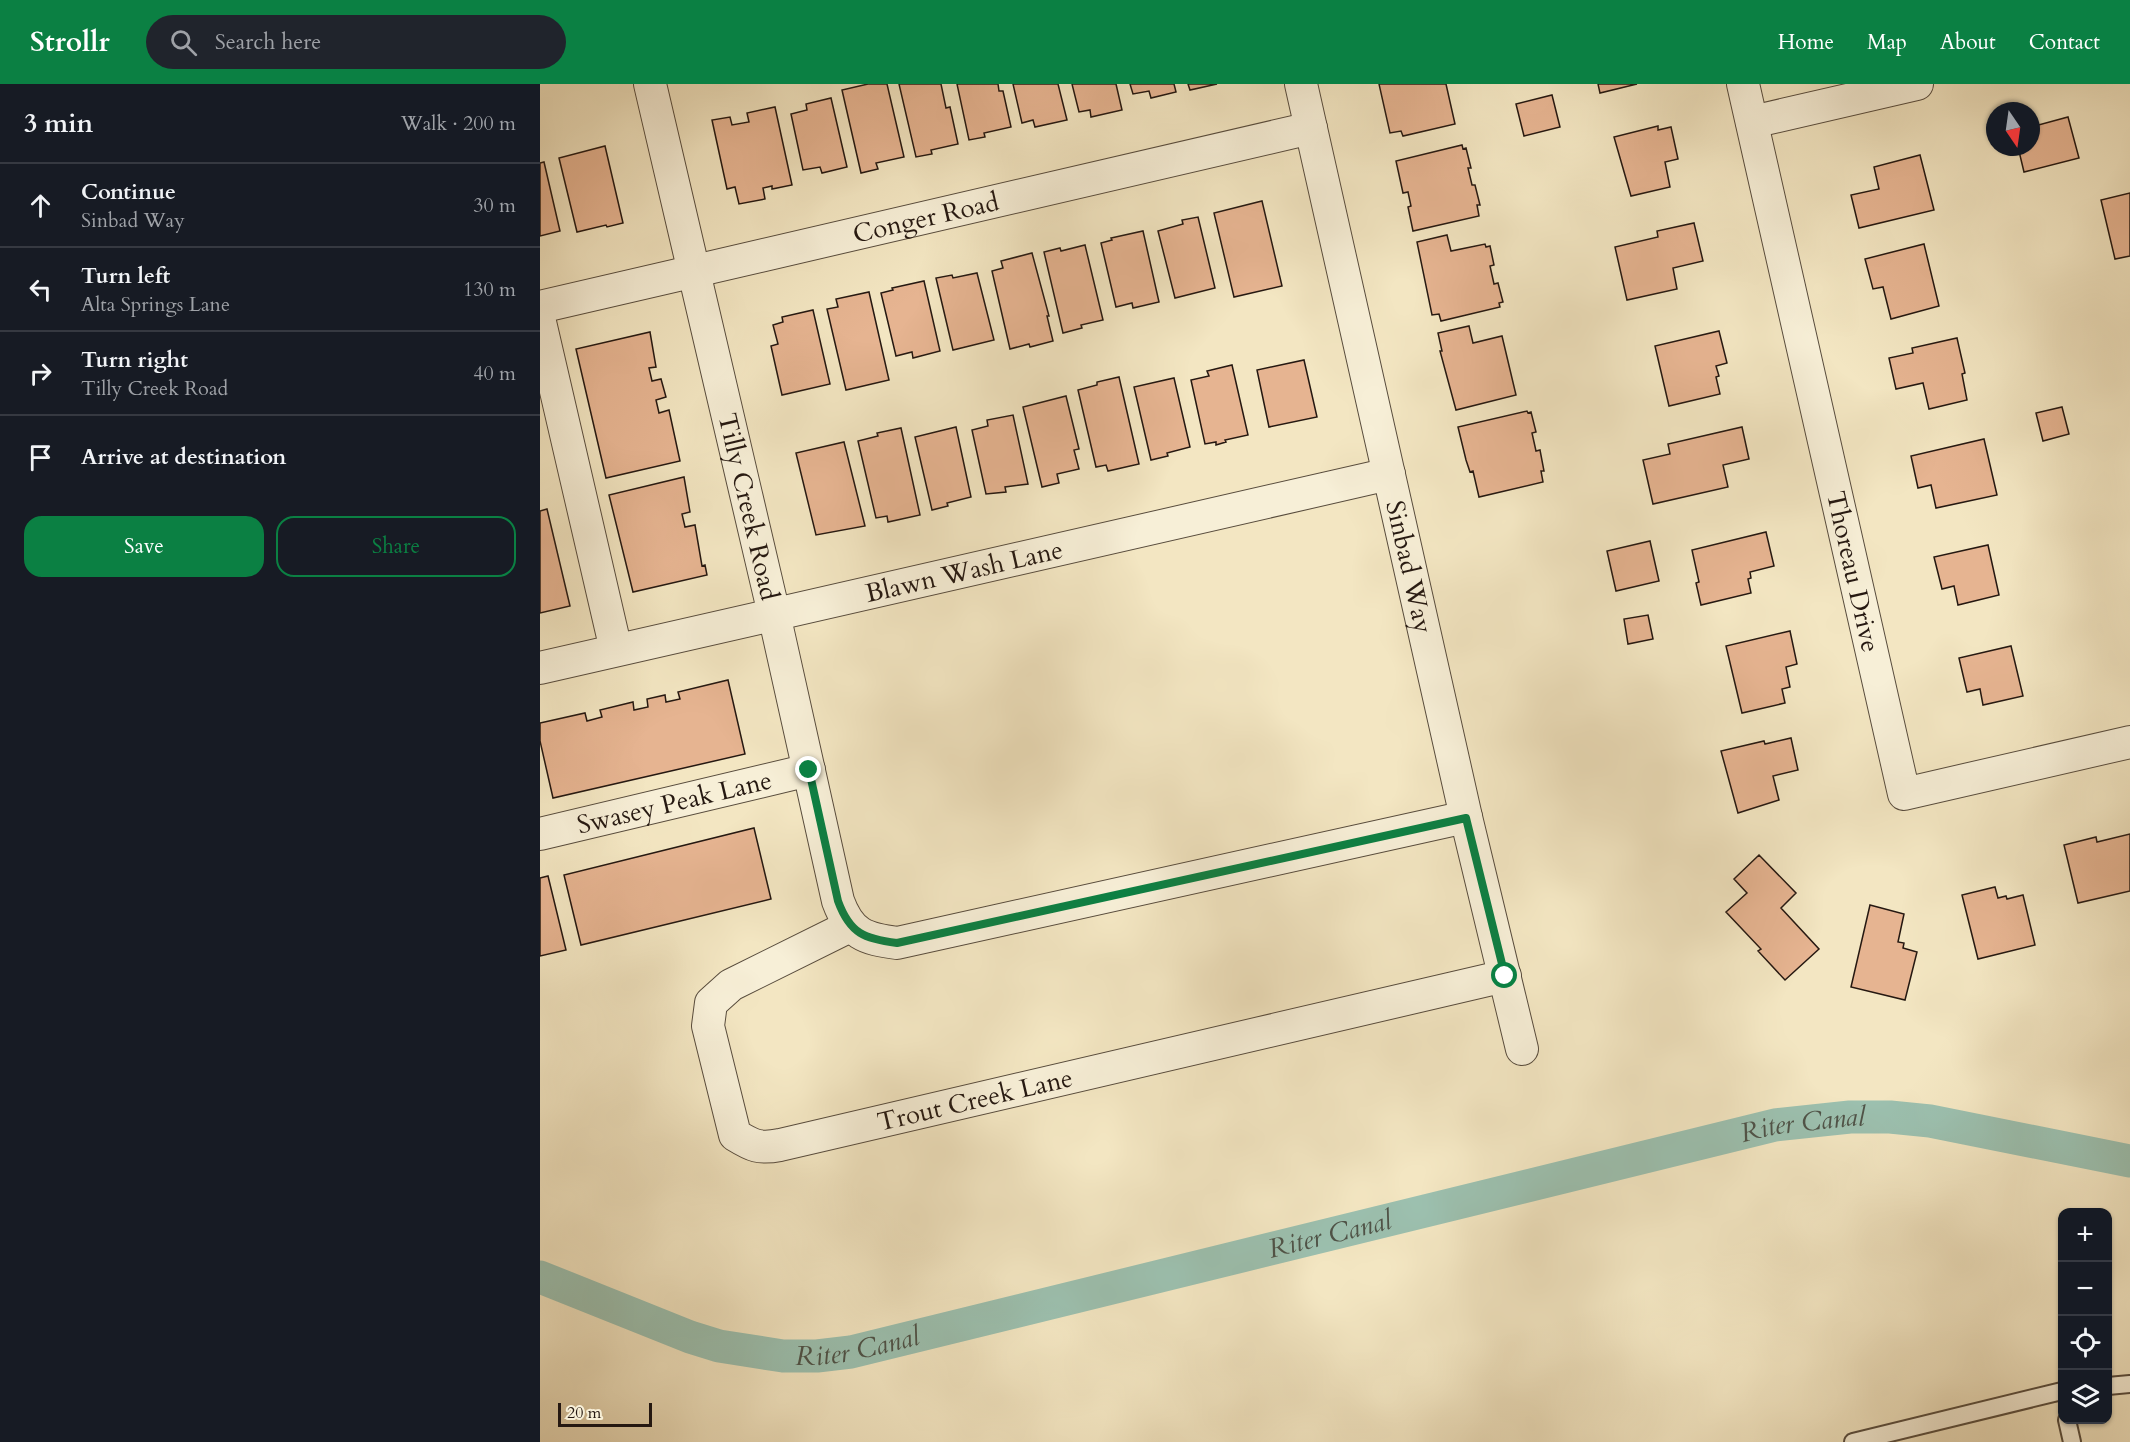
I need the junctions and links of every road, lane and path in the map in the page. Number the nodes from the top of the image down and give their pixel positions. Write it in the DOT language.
graph roads {
  1 [pos="650,84"];
  2 [pos="1301,84"];
  3 [pos="1743,84"];
  4 [pos="1917,84"];
  5 [pos="1752,122"];
  6 [pos="1311,128"];
  7 [pos="694,272"];
  8 [pos="540,307"];
  9 [pos="540,322"];
  10 [pos="1389,474"];
  11 [pos="774,614"];
  12 [pos="616,650"];
  13 [pos="540,668"];
  14 [pos="2130,742"];
  15 [pos="809,770"];
  16 [pos="1466,818"];
  17 [pos="540,834"];
  18 [pos="850,926"];
  19 [pos="1505,976"];
  20 [pos="1522,1048"];
  21 [pos="2130,1384"];
  22 [pos="2112,1386"];
  23 [pos="2058,1396"];
  24 [pos="2068,1424"];
  25 [pos="1853,1442"];
  26 [pos="2072,1442"];
  1 -- 7 [label="street, Tilly Creek Road"];
  2 -- 6 [label="street, Sinbad Way"];
  3 -- 5 [label="street"];
  4 -- 5 [label="street"];
  5 -- 14 [label="street, Thoreau Drive"];
  6 -- 7 [label="street, Conger Road"];
  6 -- 10 [label="street, Sinbad Way"];
  7 -- 8 [label="street, Conger Road"];
  7 -- 11 [label="street, Tilly Creek Road"];
  9 -- 12 [label="street"];
  10 -- 11 [label="street, Blawn Wash Lane"];
  10 -- 16 [label="street, Sinbad Way"];
  11 -- 12 [label="street, Blawn Wash Lane"];
  11 -- 15 [label="street, Tilly Creek Road"];
  12 -- 13 [label="street, Blawn Wash Lane"];
  15 -- 17 [label="street, Swasey Peak Lane"];
  15 -- 18 [label="street, Tilly Creek Road"];
  16 -- 18 [label="street"];
  16 -- 19 [label="street, Sinbad Way"];
  18 -- 19 [label="street, Trout Creek Lane"];
  19 -- 20 [label="street, Sinbad Way"];
  21 -- 22 [label="lane"];
  23 -- 25 [label="lane"];
  24 -- 26 [label="lane"];
}
